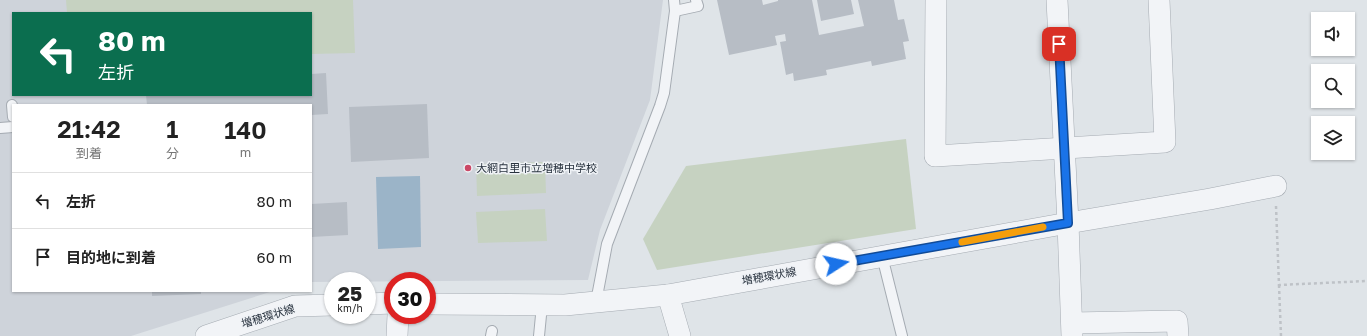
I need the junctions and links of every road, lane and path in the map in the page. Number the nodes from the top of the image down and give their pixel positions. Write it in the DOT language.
graph roads {
  1 [pos="674,0"];
  2 [pos="696,0"];
  3 [pos="936,0"];
  4 [pos="1056,0"];
  5 [pos="1159,0"];
  6 [pos="675,11"];
  7 [pos="12,127"];
  8 [pos="0,128"];
  9 [pos="1064,148"];
  10 [pos="1276,186"];
  11 [pos="1068,223"];
  12 [pos="882,256"];
  13 [pos="1367,281"];
  14 [pos="1279,285"];
  15 [pos="668,295"];
  16 [pos="596,302"];
  17 [pos="436,304"];
  18 [pos="324,305"];
  19 [pos="542,305"];
  20 [pos="398,324"];
  21 [pos="1072,330"];
  22 [pos="206,336"];
  23 [pos="397,336"];
  24 [pos="538,336"];
  25 [pos="680,336"];
  26 [pos="902,336"];
  27 [pos="1178,336"];
  28 [pos="1281,336"];
  1 -- 6 [label="lane"];
  2 -- 6 [label="lane"];
  3 -- 9 [label="street"];
  4 -- 9 [label="street"];
  5 -- 9 [label="street"];
  6 -- 16 [label="lane"];
  7 -- 8 [label="lane"];
  9 -- 11 [label="street"];
  10 -- 11 [label="street, 増穂環状線"];
  10 -- 14 [label="path"];
  11 -- 12 [label="street, 増穂環状線"];
  11 -- 21 [label="street"];
  12 -- 15 [label="street, 増穂環状線"];
  12 -- 26 [label="lane"];
  13 -- 14 [label="path"];
  14 -- 28 [label="path"];
  15 -- 16 [label="street, 増穂環状線"];
  15 -- 25 [label="street"];
  16 -- 19 [label="street, 増穂環状線"];
  17 -- 19 [label="street, 増穂環状線"];
  18 -- 22 [label="street, 増穂環状線"];
  19 -- 24 [label="lane"];
  20 -- 23 [label="street"];
  21 -- 27 [label="street"];
}
